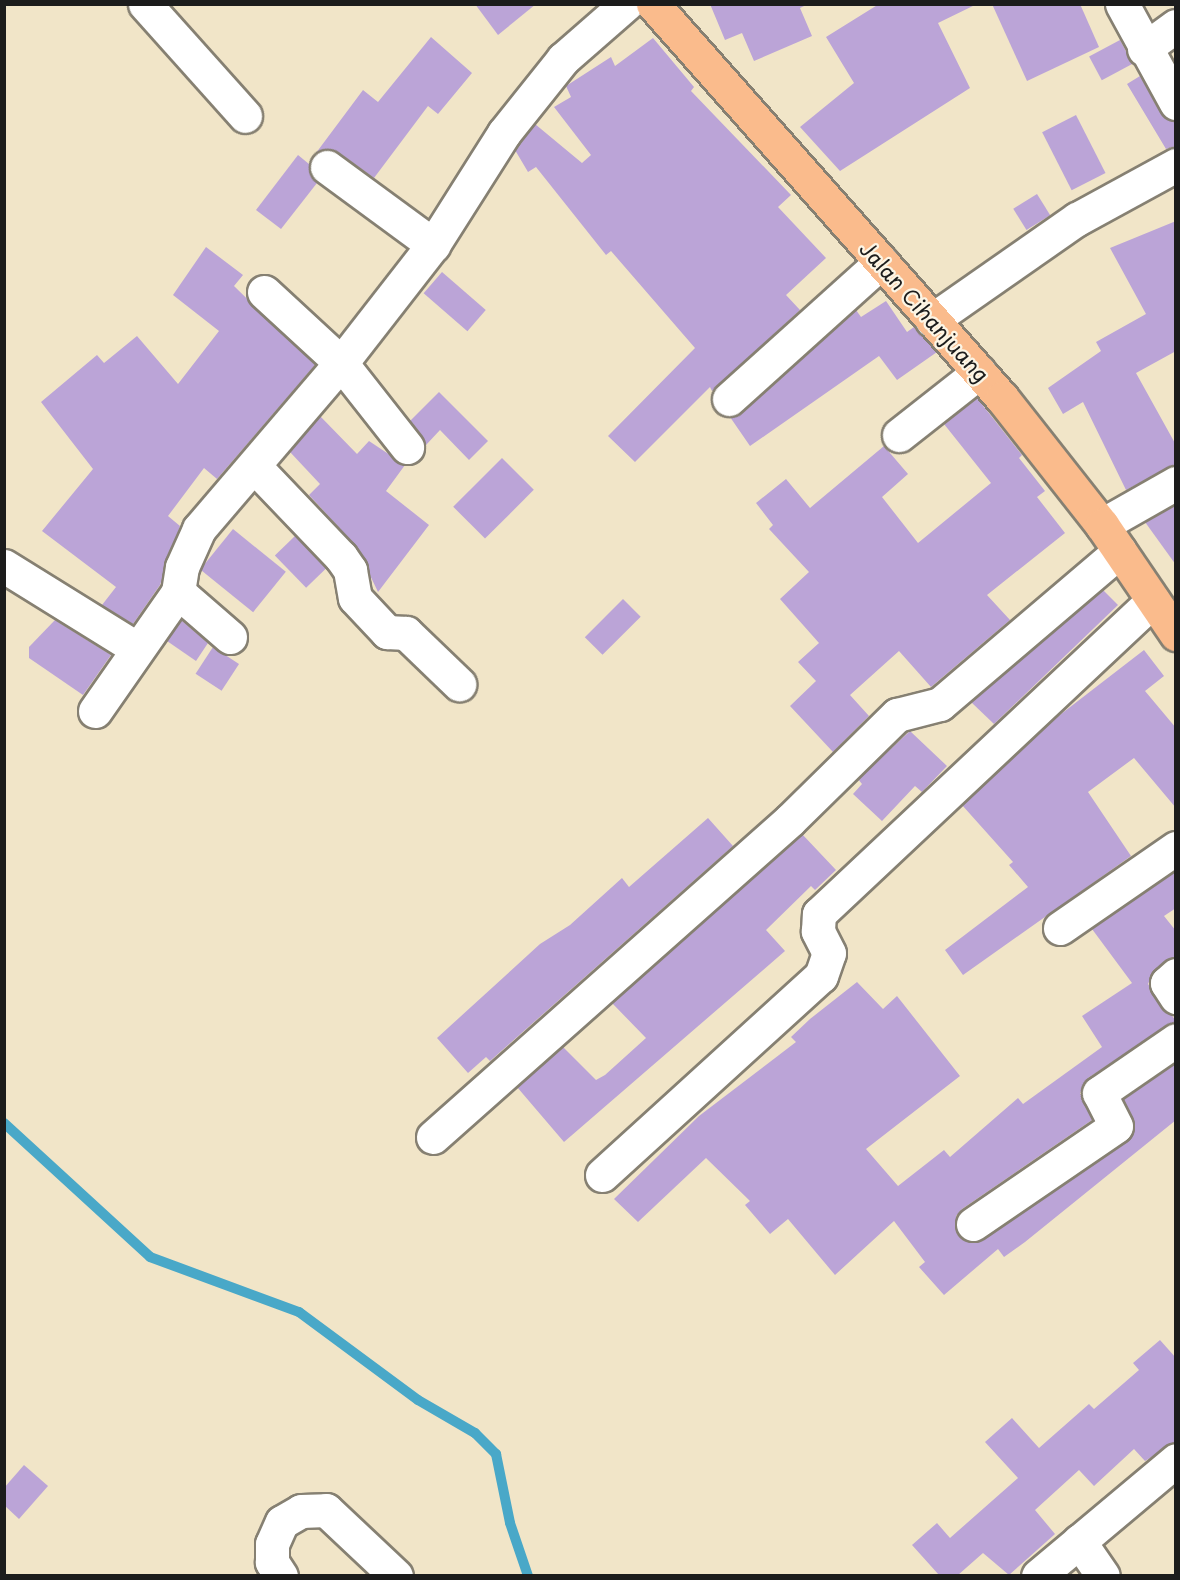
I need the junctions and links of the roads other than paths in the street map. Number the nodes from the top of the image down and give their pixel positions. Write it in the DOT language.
graph roads {
  1 [pos="145,4"];
  2 [pos="1122,4"];
  3 [pos="650,5"];
  4 [pos="1176,26"];
  5 [pos="1144,49"];
  6 [pos="1176,103"];
  7 [pos="245,116"];
  8 [pos="1176,165"];
  9 [pos="327,167"];
  10 [pos="433,245"];
  11 [pos="881,262"];
  12 [pos="264,292"];
  13 [pos="932,320"];
  14 [pos="341,363"];
  15 [pos="979,372"];
  16 [pos="729,399"];
  17 [pos="899,435"];
  18 [pos="407,447"];
  19 [pos="254,466"];
  20 [pos="1176,483"];
  21 [pos="1102,525"];
  22 [pos="1120,552"];
  23 [pos="4,566"];
  24 [pos="178,592"];
  25 [pos="1164,618"];
  26 [pos="230,637"];
  27 [pos="136,648"];
  28 [pos="459,684"];
  29 [pos="95,711"];
  30 [pos="1012,758"];
  31 [pos="1176,848"];
  32 [pos="1060,928"];
  33 [pos="1176,975"];
  34 [pos="1176,997"];
  35 [pos="1176,1040"];
  36 [pos="433,1137"];
  37 [pos="603,1175"];
  38 [pos="973,1224"];
  39 [pos="1176,1460"];
  40 [pos="1080,1541"];
  41 [pos="281,1575"];
  42 [pos="396,1575"];
  43 [pos="1038,1575"];
  44 [pos="1103,1575"];
  1 -- 7 [label="street"];
  2 -- 5 [label="street"];
  3 -- 10 [label="street"];
  3 -- 11 [label="main road, Jalan Cihanjuang"];
  4 -- 5 [label="street"];
  5 -- 6 [label="street"];
  8 -- 13 [label="street"];
  9 -- 10 [label="street"];
  10 -- 14 [label="street"];
  11 -- 13 [label="main road, Jalan Cihanjuang"];
  11 -- 16 [label="street"];
  12 -- 14 [label="street"];
  13 -- 15 [label="main road, Jalan Cihanjuang"];
  14 -- 18 [label="street"];
  14 -- 19 [label="street"];
  15 -- 17 [label="street"];
  15 -- 21 [label="main road, Jalan Cihanjuang"];
  19 -- 24 [label="street"];
  19 -- 28 [label="street"];
  20 -- 21 [label="street"];
  21 -- 22 [label="main road, Jalan Cihanjuang"];
  22 -- 25 [label="main road, Jalan Cihanjuang"];
  22 -- 36 [label="street"];
  23 -- 27 [label="street"];
  24 -- 26 [label="street"];
  24 -- 27 [label="street"];
  25 -- 30 [label="street"];
  25 -- 37 [label="street"];
  27 -- 29 [label="street"];
  31 -- 32 [label="street"];
  33 -- 34 [label="street"];
  35 -- 38 [label="street"];
  39 -- 40 [label="street"];
  40 -- 43 [label="street"];
  40 -- 44 [label="street"];
  41 -- 42 [label="street"];
}
